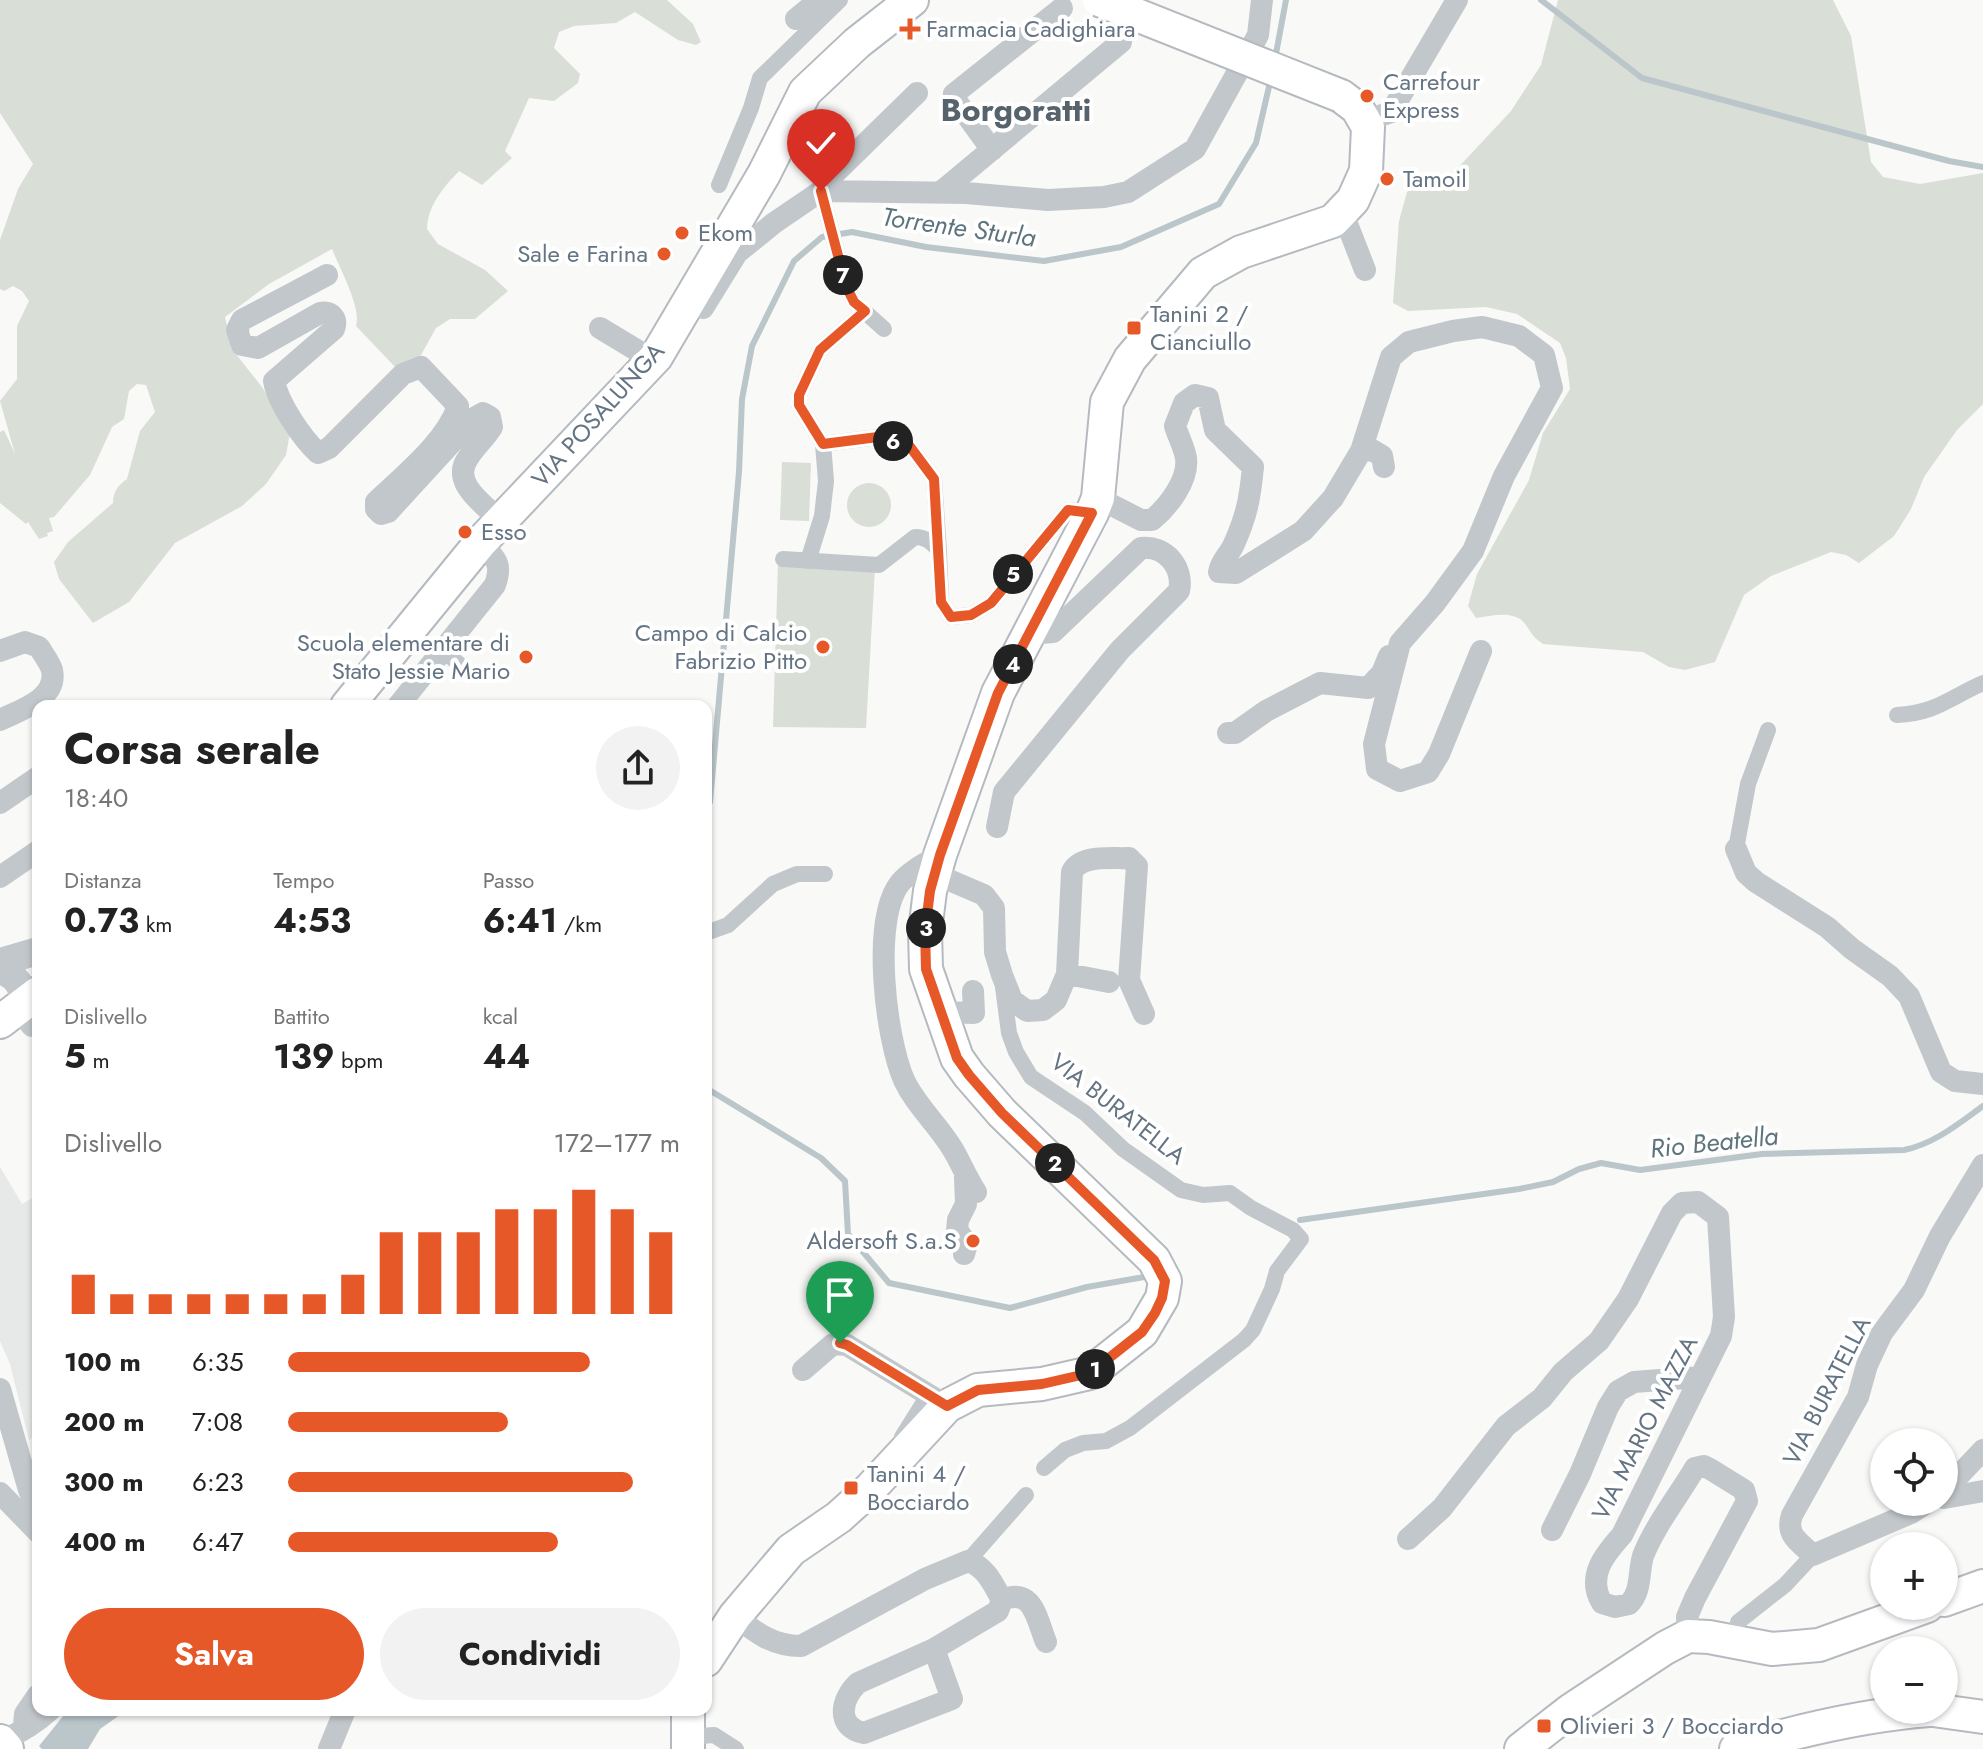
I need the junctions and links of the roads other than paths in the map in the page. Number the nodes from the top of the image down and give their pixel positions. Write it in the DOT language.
graph roads {
  1 [pos="819,0"];
  2 [pos="840,0"];
  3 [pos="1099,0"];
  4 [pos="1262,0"];
  5 [pos="1457,0"];
  6 [pos="907,1"];
  7 [pos="1062,8"];
  8 [pos="796,19"];
  9 [pos="1121,42"];
  10 [pos="917,93"];
  11 [pos="1365,121"];
  12 [pos="992,150"];
  13 [pos="719,185"];
  14 [pos="941,192"];
  15 [pos="822,198"];
  16 [pos="1342,211"];
  17 [pos="1365,270"];
  18 [pos="327,275"];
  19 [pos="865,311"];
  20 [pos="600,328"];
  21 [pos="884,329"];
  22 [pos="655,358"];
  23 [pos="823,444"];
  24 [pos="1361,451"];
  25 [pos="1384,467"];
  26 [pos="1095,506"];
  27 [pos="488,540"];
  28 [pos="939,550"];
  29 [pos="783,559"];
  30 [pos="808,561"];
  31 [pos="1435,603"];
  32 [pos="1029,634"];
  33 [pos="0,651"];
  34 [pos="1481,651"];
  35 [pos="1983,683"];
  36 [pos="32,700"];
  37 [pos="38,700"];
  38 [pos="352,700"];
  39 [pos="369,700"];
  40 [pos="405,700"];
  41 [pos="32,704"];
  42 [pos="0,706"];
  43 [pos="1897,715"];
  44 [pos="0,720"];
  45 [pos="1768,730"];
  46 [pos="1228,733"];
  47 [pos="32,781"];
  48 [pos="0,803"];
  49 [pos="997,827"];
  50 [pos="1736,849"];
  51 [pos="32,855"];
  52 [pos="937,864"];
  53 [pos="825,874"];
  54 [pos="0,877"];
  55 [pos="712,931"];
  56 [pos="32,960"];
  57 [pos="3,968"];
  58 [pos="1067,974"];
  59 [pos="1002,975"];
  60 [pos="32,978"];
  61 [pos="1109,982"];
  62 [pos="973,991"];
  63 [pos="23,1011"];
  64 [pos="939,1012"];
  65 [pos="1144,1014"];
  66 [pos="1983,1084"];
  67 [pos="1983,1165"];
  68 [pos="964,1254"];
  69 [pos="803,1370"];
  70 [pos="1699,1377"];
  71 [pos="0,1389"];
  72 [pos="938,1400"];
  73 [pos="1983,1450"];
  74 [pos="1044,1468"];
  75 [pos="1958,1476"];
  76 [pos="856,1483"];
  77 [pos="1983,1491"];
  78 [pos="0,1493"];
  79 [pos="1026,1495"];
  80 [pos="1958,1495"];
  81 [pos="32,1496"];
  82 [pos="1904,1516"];
  83 [pos="32,1526"];
  84 [pos="1552,1530"];
  85 [pos="1408,1539"];
  86 [pos="1813,1555"];
  87 [pos="968,1561"];
  88 [pos="1983,1586"];
  89 [pos="1958,1595"];
  90 [pos="1002,1600"];
  91 [pos="735,1616"];
  92 [pos="1888,1620"];
  93 [pos="1738,1622"];
  94 [pos="1688,1636"];
  95 [pos="1046,1642"];
  96 [pos="934,1649"];
  97 [pos="712,1651"];
  98 [pos="32,1704"];
  99 [pos="1958,1714"];
  100 [pos="44,1716"];
  101 [pos="343,1716"];
  102 [pos="1870,1717"];
  103 [pos="1983,1717"];
  104 [pos="692,1732"];
  105 [pos="8,1740"];
  106 [pos="329,1749"];
  107 [pos="736,1749"];
  108 [pos="1521,1749"];
  109 [pos="1736,1749"];
  1 -- 8 [label="street"];
  2 -- 13 [label="street"];
  3 -- 11 [label="main road, bridge"];
  4 -- 14 [label="street"];
  5 -- 11 [label="street"];
  6 -- 22 [label="main road, VIA POSALUNGA"];
  7 -- 12 [label="street"];
  9 -- 12 [label="street"];
  10 -- 15 [label="street"];
  11 -- 16 [label="main road"];
  12 -- 14 [label="street"];
  14 -- 15 [label="street"];
  15 -- 19 [label="street"];
  15 -- 22 [label="street"];
  16 -- 17 [label="street"];
  16 -- 26 [label="main road"];
  18 -- 27 [label="street"];
  19 -- 21 [label="street"];
  19 -- 23 [label="street"];
  20 -- 22 [label="street"];
  22 -- 27 [label="main road, VIA POSALUNGA"];
  23 -- 28 [label="street"];
  23 -- 30 [label="street"];
  24 -- 25 [label="street"];
  24 -- 26 [label="street"];
  24 -- 31 [label="street"];
  26 -- 28 [label="street"];
  26 -- 32 [label="main road"];
  27 -- 38 [label="main road, VIA POSALUNGA"];
  27 -- 39 [label="street"];
  27 -- 40 [label="street"];
  28 -- 30 [label="street"];
  29 -- 30 [label="street"];
  31 -- 34 [label="street"];
  31 -- 46 [label="street"];
  32 -- 49 [label="street"];
  32 -- 52 [label="main road"];
  33 -- 37 [label="street"];
  35 -- 43 [label="street"];
  36 -- 42 [label="street"];
  41 -- 44 [label="street"];
  45 -- 50 [label="street"];
  47 -- 48 [label="street"];
  50 -- 66 [label="street"];
  51 -- 54 [label="street"];
  52 -- 59 [label="street, VIA BURATELLA"];
  52 -- 64 [label="main road"];
  52 -- 68 [label="street"];
  53 -- 55 [label="street"];
  56 -- 57 [label="street"];
  57 -- 63 [label="street"];
  58 -- 59 [label="street, VIA BURATELLA"];
  58 -- 61 [label="street"];
  58 -- 65 [label="street, VIA BURATELLA"];
  59 -- 74 [label="street, VIA BURATELLA"];
  60 -- 63 [label="street"];
  62 -- 64 [label="street"];
  64 -- 72 [label="main road"];
  67 -- 86 [label="street, VIA BURATELLA"];
  69 -- 72 [label="street"];
  70 -- 84 [label="street"];
  70 -- 85 [label="street, VIA MARIO MAZZA"];
  70 -- 94 [label="street, VIA MARIO MAZZA"];
  71 -- 81 [label="street"];
  72 -- 76 [label="street"];
  72 -- 91 [label="main road"];
  73 -- 75 [label="street"];
  77 -- 80 [label="street"];
  78 -- 83 [label="street"];
  79 -- 87 [label="street"];
  82 -- 86 [label="street"];
  86 -- 93 [label="street"];
  87 -- 90 [label="street"];
  87 -- 91 [label="street"];
  88 -- 89 [label="main road"];
  90 -- 95 [label="street"];
  90 -- 96 [label="street"];
  91 -- 97 [label="main road"];
  92 -- 94 [label="main road"];
  94 -- 108 [label="main road"];
  96 -- 96 [label="street"];
  98 -- 105 [label="street"];
  99 -- 103 [label="main road"];
  100 -- 105 [label="street"];
  101 -- 106 [label="street"];
  102 -- 109 [label="main road"];
  104 -- 107 [label="street"];
}
